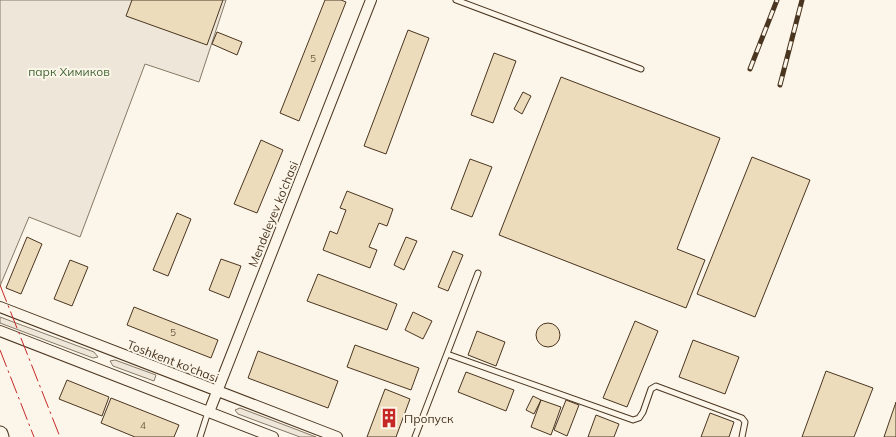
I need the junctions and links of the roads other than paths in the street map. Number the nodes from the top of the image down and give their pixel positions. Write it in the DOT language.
graph roads {
  1 [pos="371,0"];
  2 [pos="456,0"];
  3 [pos="641,68"];
  4 [pos="478,273"];
  5 [pos="0,307"];
  6 [pos="0,331"];
  7 [pos="446,354"];
  8 [pos="216,391"];
  9 [pos="208,412"];
  10 [pos="200,437"];
  11 [pos="273,437"];
  12 [pos="337,437"];
  13 [pos="415,437"];
  14 [pos="742,437"];
  1 -- 8 [label="street, Mendeleyev ko‘chasi"];
  2 -- 3 [label="lane"];
  4 -- 7 [label="lane"];
  5 -- 8 [label="street, Toshkent ko‘chasi"];
  6 -- 9 [label="street"];
  7 -- 13 [label="lane"];
  7 -- 14 [label="lane"];
  8 -- 9 [label="street, Mendeleyev ko‘chasi"];
  8 -- 12 [label="street, Toshkent ko‘chasi"];
  9 -- 10 [label="lane, Mendeleyev ko‘chasi"];
  9 -- 11 [label="street"];
}
